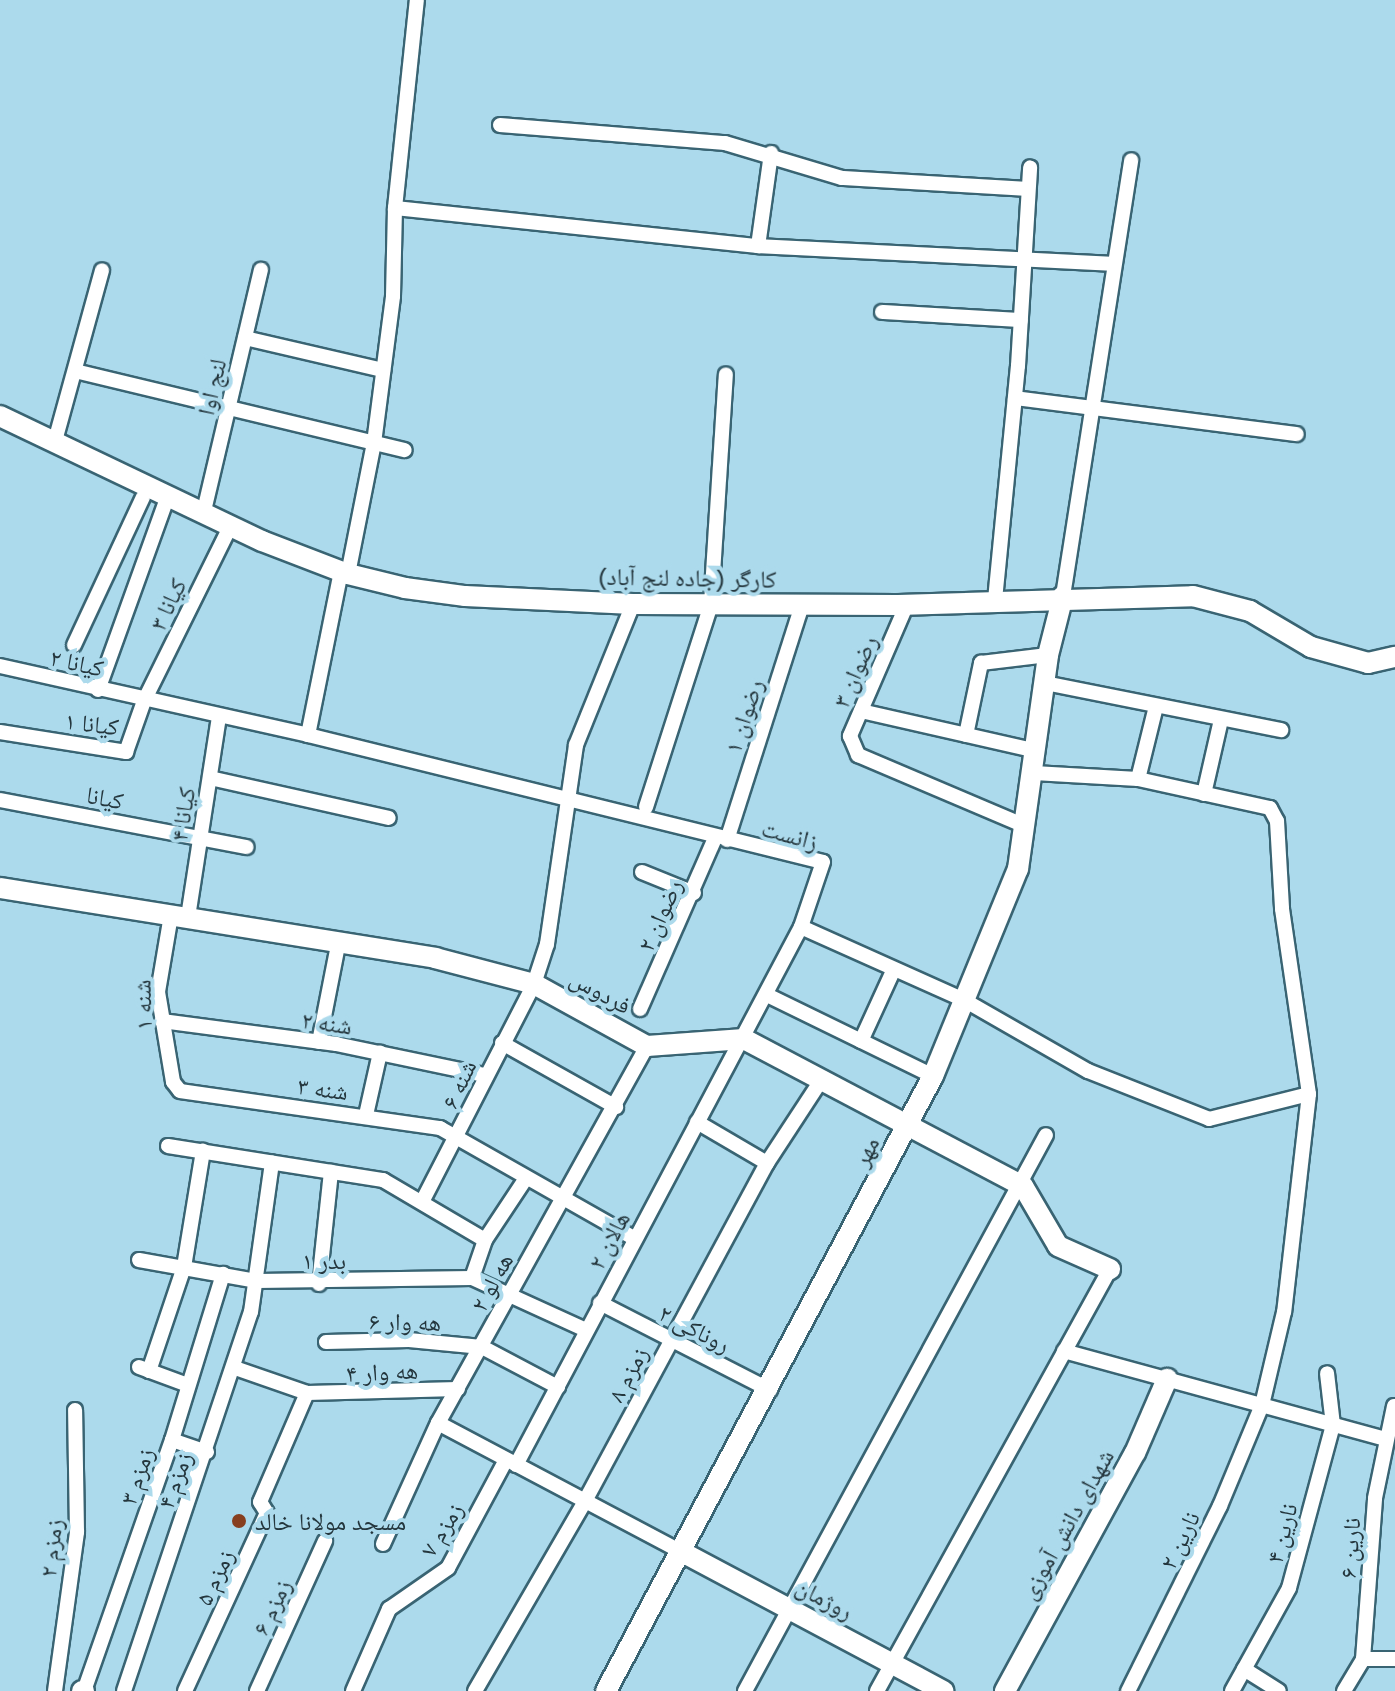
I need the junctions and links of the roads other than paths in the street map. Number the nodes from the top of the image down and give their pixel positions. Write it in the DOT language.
graph roads {
  1 [pos="417,0"];
  2 [pos="500,125"];
  3 [pos="771,153"];
  4 [pos="1131,160"];
  5 [pos="1030,167"];
  6 [pos="1026,189"];
  7 [pos="395,208"];
  8 [pos="758,246"];
  9 [pos="1026,259"];
  10 [pos="1114,264"];
  11 [pos="102,270"];
  12 [pos="261,270"];
  13 [pos="882,312"];
  14 [pos="1021,320"];
  15 [pos="245,338"];
  16 [pos="383,370"];
  17 [pos="75,371"];
  18 [pos="726,374"];
  19 [pos="1015,398"];
  20 [pos="229,408"];
  21 [pos="1089,410"];
  22 [pos="0,416"];
  23 [pos="1297,434"];
  24 [pos="55,441"];
  25 [pos="374,443"];
  26 [pos="405,450"];
  27 [pos="143,497"];
  28 [pos="167,498"];
  29 [pos="203,515"];
  30 [pos="230,527"];
  31 [pos="345,572"];
  32 [pos="1063,596"];
  33 [pos="995,600"];
  34 [pos="633,604"];
  35 [pos="711,604"];
  36 [pos="907,604"];
  37 [pos="802,605"];
  38 [pos="74,645"];
  39 [pos="1048,655"];
  40 [pos="1395,657"];
  41 [pos="0,666"];
  42 [pos="1045,683"];
  43 [pos="98,690"];
  44 [pos="144,701"];
  45 [pos="1156,706"];
  46 [pos="861,711"];
  47 [pos="219,717"];
  48 [pos="1221,720"];
  49 [pos="1281,730"];
  50 [pos="0,732"];
  51 [pos="308,735"];
  52 [pos="966,735"];
  53 [pos="1037,751"];
  54 [pos="1034,773"];
  55 [pos="210,778"];
  56 [pos="1138,779"];
  57 [pos="1204,794"];
  58 [pos="566,798"];
  59 [pos="0,800"];
  60 [pos="646,807"];
  61 [pos="389,818"];
  62 [pos="1025,826"];
  63 [pos="201,838"];
  64 [pos="721,839"];
  65 [pos="247,847"];
  66 [pos="642,872"];
  67 [pos="0,888"];
  68 [pos="694,893"];
  69 [pos="180,916"];
  70 [pos="801,927"];
  71 [pos="339,940"];
  72 [pos="893,971"];
  73 [pos="534,984"];
  74 [pos="767,995"];
  75 [pos="964,1000"];
  76 [pos="640,1009"];
  77 [pos="162,1021"];
  78 [pos="744,1039"];
  79 [pos="861,1041"];
  80 [pos="319,1042"];
  81 [pos="502,1043"];
  82 [pos="647,1046"];
  83 [pos="380,1053"];
  84 [pos="485,1075"];
  85 [pos="933,1076"];
  86 [pos="822,1079"];
  87 [pos="180,1091"];
  88 [pos="1309,1094"];
  89 [pos="616,1107"];
  90 [pos="366,1115"];
  91 [pos="697,1122"];
  92 [pos="908,1123"];
  93 [pos="1046,1135"];
  94 [pos="458,1137"];
  95 [pos="168,1146"];
  96 [pos="203,1151"];
  97 [pos="272,1162"];
  98 [pos="767,1163"];
  99 [pos="331,1172"];
  100 [pos="526,1178"];
  101 [pos="1023,1186"];
  102 [pos="561,1200"];
  103 [pos="422,1202"];
  104 [pos="634,1238"];
  105 [pos="485,1240"];
  106 [pos="139,1260"];
  107 [pos="184,1267"];
  108 [pos="1110,1269"];
  109 [pos="223,1274"];
  110 [pos="472,1278"];
  111 [pos="257,1281"];
  112 [pos="319,1284"];
  113 [pos="508,1293"];
  114 [pos="600,1303"];
  115 [pos="586,1330"];
  116 [pos="670,1340"];
  117 [pos="326,1342"];
  118 [pos="482,1347"];
  119 [pos="1064,1351"];
  120 [pos="235,1368"];
  121 [pos="1327,1373"];
  122 [pos="1167,1379"];
  123 [pos="188,1385"];
  124 [pos="558,1387"];
  125 [pos="458,1389"];
  126 [pos="770,1390"];
  127 [pos="307,1393"];
  128 [pos="1262,1405"];
  129 [pos="1394,1406"];
  130 [pos="75,1410"];
  131 [pos="438,1423"];
  132 [pos="1333,1425"];
  133 [pos="1386,1439"];
  134 [pos="172,1440"];
  135 [pos="207,1452"];
  136 [pos="511,1462"];
  137 [pos="585,1501"];
  138 [pos="325,1541"];
  139 [pos="383,1544"];
  140 [pos="682,1552"];
  141 [pos="791,1609"];
  142 [pos="1363,1659"];
  143 [pos="1395,1659"];
  144 [pos="892,1663"];
  145 [pos="1244,1669"];
  146 [pos="55,1691"];
  147 [pos="83,1691"];
  148 [pos="124,1691"];
  149 [pos="185,1691"];
  150 [pos="257,1691"];
  151 [pos="353,1691"];
  152 [pos="475,1691"];
  153 [pos="606,1691"];
  154 [pos="745,1691"];
  155 [pos="877,1691"];
  156 [pos="943,1691"];
  157 [pos="1005,1691"];
  158 [pos="1128,1691"];
  159 [pos="1232,1691"];
  160 [pos="1279,1691"];
  161 [pos="1344,1691"];
  1 -- 7 [label="street"];
  2 -- 3 [label="street"];
  3 -- 6 [label="street"];
  3 -- 8 [label="street"];
  4 -- 10 [label="street"];
  5 -- 6 [label="street"];
  6 -- 9 [label="street"];
  7 -- 8 [label="street"];
  7 -- 16 [label="street"];
  8 -- 9 [label="street"];
  9 -- 10 [label="street"];
  9 -- 14 [label="street"];
  10 -- 21 [label="street"];
  11 -- 17 [label="street"];
  12 -- 15 [label="street, لنج اوا"];
  13 -- 14 [label="street"];
  14 -- 19 [label="street"];
  15 -- 16 [label="street"];
  15 -- 20 [label="street, لنج اوا"];
  16 -- 25 [label="street"];
  17 -- 20 [label="street"];
  17 -- 24 [label="street"];
  18 -- 35 [label="street"];
  19 -- 21 [label="street"];
  19 -- 33 [label="street"];
  20 -- 25 [label="street"];
  20 -- 29 [label="street, لنج اوا"];
  21 -- 23 [label="street"];
  21 -- 32 [label="street"];
  22 -- 24 [label="street, کارگر (جاده لنج آباد)"];
  24 -- 28 [label="street, کارگر (جاده لنج آباد)"];
  25 -- 26 [label="street"];
  25 -- 31 [label="street"];
  27 -- 38 [label="street"];
  28 -- 29 [label="street, کارگر (جاده لنج آباد)"];
  28 -- 43 [label="street"];
  29 -- 30 [label="street, کارگر (جاده لنج آباد)"];
  30 -- 31 [label="street, کارگر (جاده لنج آباد)"];
  30 -- 44 [label="street, کیانا ۳"];
  31 -- 34 [label="street, کارگر (جاده لنج آباد)"];
  31 -- 51 [label="street"];
  32 -- 33 [label="street, کارگر (جاده لنج آباد)"];
  32 -- 39 [label="street, مهر"];
  32 -- 40 [label="street, کارگر (جاده لنج آباد)"];
  33 -- 36 [label="street, کارگر (جاده لنج آباد)"];
  34 -- 35 [label="street, کارگر (جاده لنج آباد)"];
  34 -- 58 [label="street"];
  35 -- 37 [label="street, کارگر (جاده لنج آباد)"];
  35 -- 60 [label="street"];
  36 -- 37 [label="street, کارگر (جاده لنج آباد)"];
  36 -- 46 [label="street, رضوان ۳"];
  37 -- 64 [label="street, رضوان ۱"];
  39 -- 42 [label="street, مهر"];
  39 -- 52 [label="street"];
  41 -- 43 [label="street, کیانا ۲"];
  42 -- 45 [label="street"];
  42 -- 53 [label="street, مهر"];
  43 -- 44 [label="street, کیانا ۲"];
  44 -- 47 [label="street, زانست"];
  44 -- 50 [label="street, کیانا ۱"];
  45 -- 48 [label="street"];
  45 -- 56 [label="street"];
  46 -- 52 [label="street"];
  46 -- 62 [label="street, رضوان ۳"];
  47 -- 51 [label="street, زانست"];
  47 -- 55 [label="street, کیانا ۴"];
  48 -- 49 [label="street"];
  48 -- 57 [label="street"];
  51 -- 58 [label="street, زانست"];
  52 -- 53 [label="street"];
  53 -- 54 [label="street, مهر"];
  54 -- 56 [label="street, نارین ۲"];
  54 -- 62 [label="street, مهر"];
  55 -- 61 [label="street"];
  55 -- 63 [label="street, کیانا ۴"];
  56 -- 57 [label="street, نارین ۲"];
  57 -- 88 [label="street, نارین ۲"];
  58 -- 64 [label="street, زانست"];
  58 -- 73 [label="street"];
  59 -- 63 [label="street, کیانا"];
  62 -- 75 [label="street, مهر"];
  63 -- 65 [label="street, کیانا"];
  63 -- 69 [label="street, کیانا ۴"];
  64 -- 68 [label="street, رضوان ۲"];
  64 -- 70 [label="street, زانست"];
  66 -- 68 [label="street"];
  67 -- 69 [label="street, فردوس"];
  68 -- 76 [label="street, رضوان ۲"];
  69 -- 71 [label="street, فردوس"];
  69 -- 77 [label="street, شنه ۱"];
  70 -- 72 [label="street"];
  70 -- 74 [label="street"];
  71 -- 73 [label="street, فردوس"];
  71 -- 80 [label="street"];
  72 -- 75 [label="street"];
  72 -- 79 [label="street"];
  73 -- 81 [label="street, شنه ۶"];
  73 -- 82 [label="street, فردوس"];
  74 -- 78 [label="street"];
  74 -- 79 [label="street"];
  75 -- 85 [label="street, مهر"];
  75 -- 88 [label="street"];
  77 -- 80 [label="street, شنه ۲"];
  77 -- 87 [label="street, شنه ۱"];
  78 -- 82 [label="street"];
  78 -- 86 [label="street"];
  78 -- 91 [label="street, هالان ۲"];
  79 -- 85 [label="street"];
  80 -- 83 [label="street, شنه ۲"];
  81 -- 84 [label="street, شنه ۶"];
  81 -- 89 [label="street"];
  82 -- 89 [label="street, هه لو ۲"];
  83 -- 84 [label="street, شنه ۲"];
  83 -- 90 [label="street"];
  84 -- 94 [label="street, شنه ۶"];
  85 -- 92 [label="street, مهر"];
  86 -- 92 [label="street"];
  86 -- 98 [label="street, زمزم ۸"];
  87 -- 90 [label="street, شنه ۳"];
  88 -- 128 [label="street, نارین ۲"];
  89 -- 102 [label="street, هه لو ۲"];
  90 -- 94 [label="street, شنه ۳"];
  91 -- 98 [label="street"];
  91 -- 104 [label="street, هالان ۲"];
  92 -- 101 [label="street"];
  92 -- 126 [label="street, مهر"];
  93 -- 101 [label="street"];
  94 -- 100 [label="street, شنه ۳"];
  94 -- 103 [label="street, شنه ۶"];
  95 -- 96 [label="street"];
  96 -- 97 [label="street"];
  96 -- 107 [label="street"];
  97 -- 99 [label="street"];
  97 -- 111 [label="street, زمزم ۴"];
  98 -- 116 [label="street, زمزم ۸"];
  99 -- 103 [label="street"];
  99 -- 112 [label="street"];
  100 -- 102 [label="street, شنه ۳"];
  100 -- 105 [label="street"];
  101 -- 108 [label="street"];
  101 -- 141 [label="street"];
  102 -- 104 [label="street, شنه ۳"];
  102 -- 113 [label="street, هه لو ۲"];
  103 -- 105 [label="street"];
  104 -- 114 [label="street, هالان ۲"];
  105 -- 110 [label="street"];
  106 -- 107 [label="street, بدر ۱"];
  107 -- 109 [label="street, بدر ۱"];
  107 -- 123 [label="street"];
  108 -- 119 [label="street"];
  109 -- 111 [label="street, بدر ۱"];
  109 -- 123 [label="street, زمزم ۳"];
  110 -- 112 [label="street, بدر ۱"];
  110 -- 113 [label="street, بدر ۱"];
  111 -- 112 [label="street, بدر ۱"];
  111 -- 120 [label="street, زمزم ۴"];
  113 -- 115 [label="street, بدر ۱"];
  113 -- 118 [label="street, هه لو ۲"];
  114 -- 115 [label="street, هالان ۲"];
  114 -- 116 [label="street, روناکی ۲"];
  115 -- 124 [label="street, هالان ۲"];
  116 -- 126 [label="street, روناکی ۲"];
  116 -- 137 [label="street, زمزم ۸"];
  117 -- 118 [label="street, هه وار ۶"];
  118 -- 124 [label="street"];
  118 -- 125 [label="street, هه لو ۲"];
  119 -- 122 [label="street"];
  119 -- 144 [label="street"];
  120 -- 127 [label="street"];
  120 -- 135 [label="street, زمزم ۴"];
  121 -- 132 [label="street, نارین ۴"];
  122 -- 128 [label="street"];
  122 -- 157 [label="street, شهدای دانش آموزی"];
  123 -- 134 [label="street, زمزم ۳"];
  124 -- 136 [label="street, هالان ۲"];
  125 -- 127 [label="street, هه وار ۴"];
  125 -- 131 [label="street, هه لو ۲"];
  126 -- 140 [label="street, مهر"];
  127 -- 149 [label="street, زمزم ۵"];
  128 -- 132 [label="street"];
  128 -- 158 [label="street, نارین ۲"];
  129 -- 133 [label="street, نارین ۶"];
  130 -- 146 [label="street, زمزم ۲"];
  131 -- 136 [label="street"];
  131 -- 139 [label="street, هه لو ۲"];
  132 -- 133 [label="street"];
  132 -- 145 [label="street, نارین ۴"];
  133 -- 142 [label="street, نارین ۶"];
  134 -- 135 [label="street"];
  134 -- 147 [label="street, زمزم ۳"];
  135 -- 148 [label="street, زمزم ۴"];
  136 -- 137 [label="street"];
  136 -- 151 [label="street, زمزم ۷"];
  137 -- 140 [label="street"];
  137 -- 152 [label="street, زمزم ۸"];
  138 -- 150 [label="street, زمزم ۶"];
  140 -- 141 [label="street, روژمان"];
  140 -- 153 [label="street, مهر"];
  141 -- 144 [label="street, روژمان"];
  141 -- 154 [label="street"];
  142 -- 143 [label="street"];
  142 -- 161 [label="street, نارین ۶"];
  144 -- 155 [label="street"];
  144 -- 156 [label="street, روژمان"];
  145 -- 159 [label="street, نارین ۴"];
  145 -- 160 [label="street"];
}
